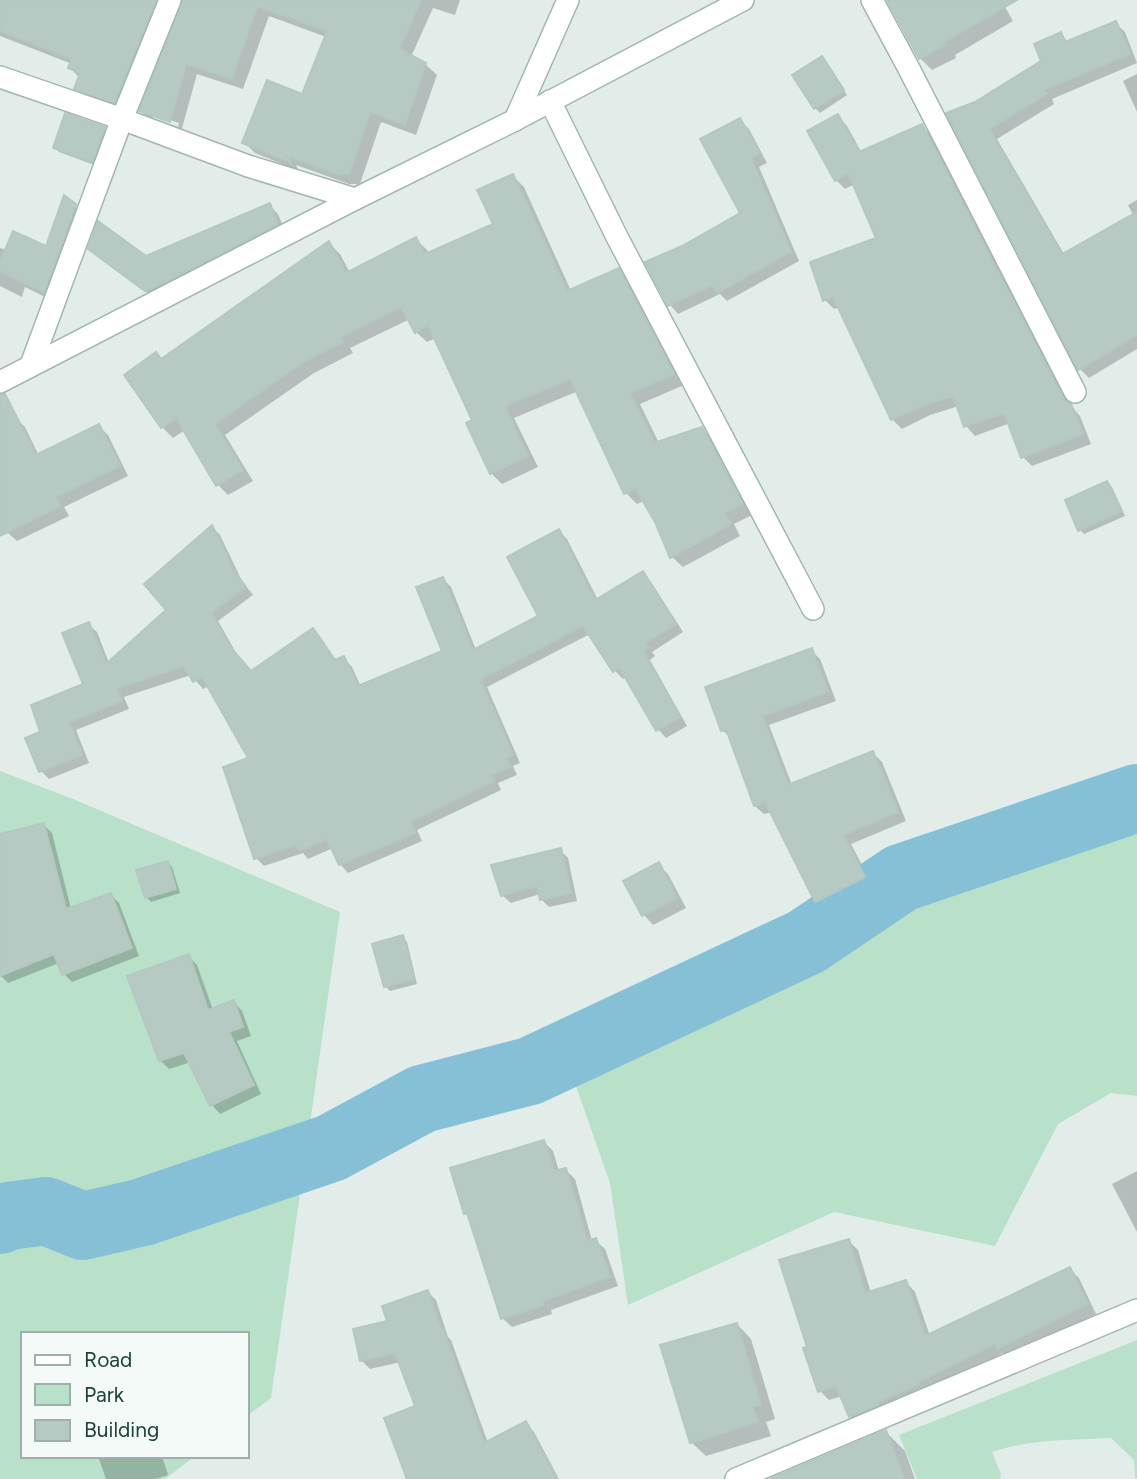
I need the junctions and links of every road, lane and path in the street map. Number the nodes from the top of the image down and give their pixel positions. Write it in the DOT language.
graph roads {
  1 [pos="170,0"];
  2 [pos="568,0"];
  3 [pos="743,0"];
  4 [pos="872,0"];
  5 [pos="0,77"];
  6 [pos="551,101"];
  7 [pos="122,119"];
  8 [pos="515,120"];
  9 [pos="355,199"];
  10 [pos="31,365"];
  11 [pos="0,382"];
  12 [pos="1075,392"];
  13 [pos="813,609"];
  14 [pos="1137,1310"];
  15 [pos="736,1479"];
  1 -- 7 [label="street"];
  2 -- 8 [label="street"];
  3 -- 6 [label="street"];
  4 -- 12 [label="street"];
  5 -- 7 [label="street"];
  6 -- 8 [label="street"];
  6 -- 13 [label="street"];
  7 -- 9 [label="street"];
  7 -- 10 [label="street"];
  8 -- 9 [label="street"];
  9 -- 10 [label="street"];
  10 -- 11 [label="street"];
  14 -- 15 [label="street"];
}
